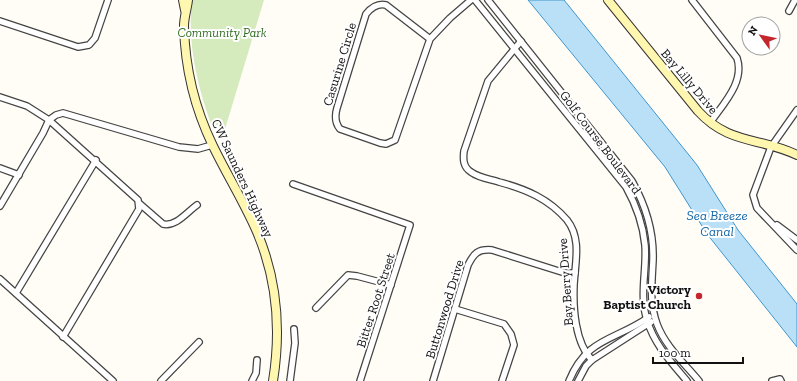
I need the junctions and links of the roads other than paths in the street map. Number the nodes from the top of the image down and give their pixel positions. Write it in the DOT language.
graph roads {
  1 [pos="108,0"];
  2 [pos="182,0"];
  3 [pos="188,0"];
  4 [pos="471,0"];
  5 [pos="475,0"];
  6 [pos="488,0"];
  7 [pos="608,0"];
  8 [pos="692,0"];
  9 [pos="795,0"];
  10 [pos="185,10"];
  11 [pos="789,11"];
  12 [pos="0,21"];
  13 [pos="430,39"];
  14 [pos="521,41"];
  15 [pos="515,48"];
  16 [pos="0,97"];
  17 [pos="797,110"];
  18 [pos="49,120"];
  19 [pos="710,123"];
  20 [pos="212,144"];
  21 [pos="771,147"];
  22 [pos="797,155"];
  23 [pos="96,160"];
  24 [pos="0,168"];
  25 [pos="19,175"];
  26 [pos="632,181"];
  27 [pos="294,184"];
  28 [pos="626,187"];
  29 [pos="140,204"];
  30 [pos="197,205"];
  31 [pos="0,206"];
  32 [pos="767,218"];
  33 [pos="797,240"];
  34 [pos="797,250"];
  35 [pos="575,273"];
  36 [pos="0,279"];
  37 [pos="391,285"];
  38 [pos="16,293"];
  39 [pos="316,308"];
  40 [pos="455,309"];
  41 [pos="655,316"];
  42 [pos="647,322"];
  43 [pos="294,329"];
  44 [pos="63,337"];
  45 [pos="199,342"];
  46 [pos="586,353"];
  47 [pos="257,360"];
  48 [pos="592,360"];
  49 [pos="113,381"];
  50 [pos="161,381"];
  51 [pos="252,381"];
  52 [pos="273,381"];
  53 [pos="290,381"];
  54 [pos="360,381"];
  55 [pos="433,381"];
  56 [pos="502,381"];
  57 [pos="569,381"];
  58 [pos="578,381"];
  59 [pos="687,381"];
  60 [pos="699,381"];
  61 [pos="772,381"];
  62 [pos="782,381"];
  1 -- 12 [label="street"];
  2 -- 10 [label="main road, CW Saunders Highway"];
  3 -- 10 [label="main road, CW Saunders Highway"];
  4 -- 13 [label="street, Casurine Circle"];
  5 -- 15 [label="street, Golf Course Boulevard"];
  6 -- 14 [label="street, Golf Course Boulevard"];
  7 -- 19 [label="main road, Bay Lilly Drive"];
  8 -- 19 [label="street"];
  9 -- 11 [label="street"];
  10 -- 20 [label="main road, CW Saunders Highway"];
  13 -- 13 [label="street, Casurine Circle"];
  14 -- 15 [label="street, Bay Berry Drive"];
  14 -- 26 [label="street, Golf Course Boulevard"];
  15 -- 28 [label="street, Golf Course Boulevard"];
  15 -- 35 [label="street, Bay Berry Drive"];
  16 -- 18 [label="street"];
  17 -- 21 [label="street"];
  18 -- 20 [label="street"];
  18 -- 23 [label="street"];
  18 -- 25 [label="street"];
  19 -- 21 [label="main road, Bay Lilly Drive"];
  20 -- 52 [label="main road, CW Saunders Highway"];
  21 -- 22 [label="main road, Bay Lilly Drive"];
  21 -- 32 [label="street"];
  23 -- 29 [label="street"];
  23 -- 38 [label="street"];
  24 -- 25 [label="street"];
  25 -- 31 [label="street"];
  26 -- 28 [label="street"];
  26 -- 41 [label="street, Golf Course Boulevard"];
  27 -- 37 [label="street, Bitter Root Street"];
  28 -- 42 [label="street, Golf Course Boulevard"];
  29 -- 30 [label="street"];
  29 -- 44 [label="street"];
  32 -- 33 [label="street"];
  32 -- 34 [label="street"];
  35 -- 40 [label="street, Buttonwood Drive"];
  35 -- 46 [label="street, Bay Berry Drive"];
  36 -- 38 [label="street"];
  37 -- 39 [label="street"];
  37 -- 54 [label="street, Bitter Root Street"];
  38 -- 44 [label="street"];
  40 -- 55 [label="street, Buttonwood Drive"];
  40 -- 56 [label="street"];
  41 -- 42 [label="street"];
  41 -- 60 [label="street, Golf Course Boulevard"];
  42 -- 46 [label="street"];
  42 -- 48 [label="street"];
  42 -- 59 [label="street, Golf Course Boulevard"];
  43 -- 53 [label="street"];
  44 -- 49 [label="street"];
  45 -- 50 [label="street"];
  46 -- 48 [label="street, Bay Berry Drive"];
  46 -- 57 [label="street"];
  47 -- 51 [label="street"];
  48 -- 58 [label="street"];
  61 -- 62 [label="street"];
}
